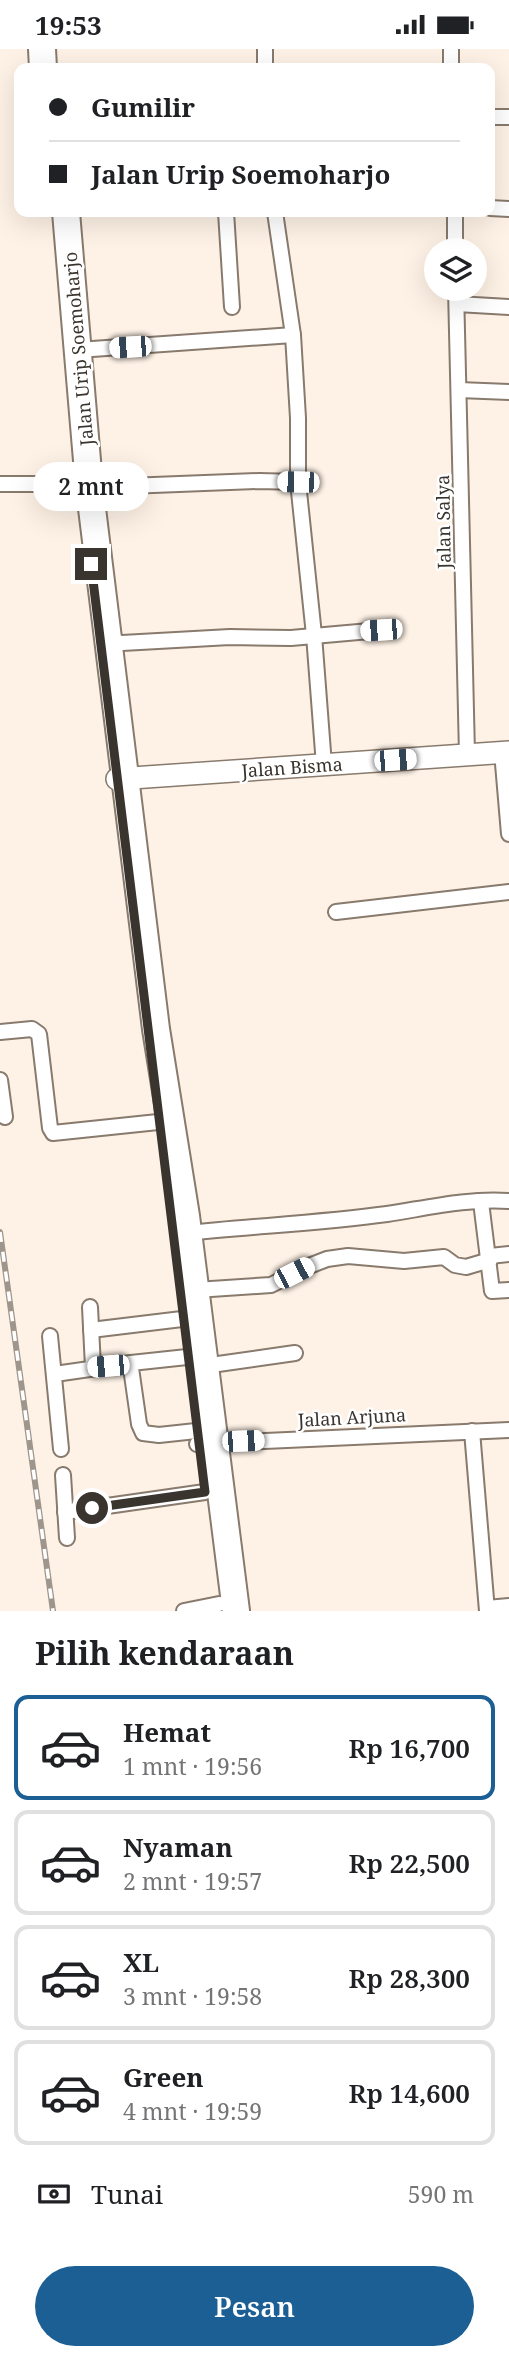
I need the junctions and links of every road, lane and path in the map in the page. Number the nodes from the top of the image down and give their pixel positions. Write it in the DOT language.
graph roads {
  1 [pos="57,217"];
  2 [pos="66,217"];
  3 [pos="226,217"];
  4 [pos="276,217"];
  5 [pos="454,217"];
  6 [pos="455,238"];
  7 [pos="457,301"];
  8 [pos="481,301"];
  9 [pos="232,307"];
  10 [pos="509,307"];
  11 [pos="293,335"];
  12 [pos="78,350"];
  13 [pos="459,390"];
  14 [pos="509,392"];
  15 [pos="298,482"];
  16 [pos="0,484"];
  17 [pos="85,484"];
  18 [pos="381,630"];
  19 [pos="314,635"];
  20 [pos="109,640"];
  21 [pos="506,752"];
  22 [pos="467,754"];
  23 [pos="324,765"];
  24 [pos="121,779"];
  25 [pos="509,834"];
  26 [pos="509,892"];
  27 [pos="336,912"];
  28 [pos="0,1032"];
  29 [pos="0,1080"];
  30 [pos="5,1117"];
  31 [pos="158,1122"];
  32 [pos="509,1201"];
  33 [pos="481,1202"];
  34 [pos="188,1233"];
  35 [pos="509,1254"];
  36 [pos="490,1258"];
  37 [pos="196,1290"];
  38 [pos="509,1290"];
  39 [pos="90,1307"];
  40 [pos="182,1319"];
  41 [pos="91,1330"];
  42 [pos="50,1336"];
  43 [pos="295,1353"];
  44 [pos="196,1362"];
  45 [pos="131,1363"];
  46 [pos="93,1367"];
  47 [pos="55,1374"];
  48 [pos="509,1430"];
  49 [pos="472,1431"];
  50 [pos="202,1439"];
  51 [pos="61,1449"];
  52 [pos="63,1475"];
  53 [pos="205,1492"];
  54 [pos="65,1512"];
  55 [pos="67,1538"];
  56 [pos="509,1606"];
  57 [pos="225,1609"];
  58 [pos="487,1609"];
  59 [pos="184,1611"];
  1 -- 17 [label="highway, Jalan Urip Soemoharjo"];
  2 -- 12 [label="highway, Jalan Urip Soemoharjo"];
  3 -- 9 [label="street"];
  4 -- 11 [label="street"];
  5 -- 6 [label="street"];
  7 -- 13 [label="street, Jalan Salya"];
  8 -- 10 [label="street"];
  11 -- 12 [label="street"];
  11 -- 15 [label="street"];
  12 -- 17 [label="highway, Jalan Urip Soemoharjo"];
  13 -- 14 [label="street"];
  13 -- 22 [label="street, Jalan Salya"];
  15 -- 17 [label="street"];
  15 -- 19 [label="street"];
  16 -- 17 [label="street"];
  17 -- 20 [label="highway, Jalan Urip Soemoharjo"];
  17 -- 24 [label="highway, Jalan Urip Soemoharjo"];
  18 -- 19 [label="street"];
  19 -- 20 [label="street"];
  19 -- 23 [label="street"];
  20 -- 24 [label="highway, Jalan Urip Soemoharjo"];
  21 -- 22 [label="street, Jalan Bisma"];
  21 -- 25 [label="street"];
  22 -- 23 [label="street, Jalan Bisma"];
  23 -- 24 [label="street, Jalan Bisma"];
  24 -- 31 [label="highway, Jalan Urip Soemoharjo"];
  24 -- 34 [label="highway, Jalan Urip Soemoharjo"];
  26 -- 27 [label="street"];
  28 -- 31 [label="street"];
  29 -- 30 [label="street"];
  31 -- 40 [label="highway, Jalan Urip Soemoharjo"];
  32 -- 33 [label="street"];
  33 -- 34 [label="street"];
  33 -- 36 [label="street"];
  34 -- 37 [label="highway, Jalan Urip Soemoharjo"];
  35 -- 36 [label="street"];
  36 -- 37 [label="street"];
  36 -- 38 [label="street"];
  37 -- 44 [label="highway, Jalan Urip Soemoharjo"];
  39 -- 41 [label="street"];
  40 -- 41 [label="street"];
  40 -- 44 [label="highway, Jalan Urip Soemoharjo"];
  41 -- 46 [label="street"];
  42 -- 47 [label="street"];
  43 -- 44 [label="street"];
  44 -- 45 [label="street"];
  44 -- 50 [label="highway, Jalan Urip Soemoharjo"];
  45 -- 46 [label="street"];
  45 -- 50 [label="street, Jalan Arjuna"];
  46 -- 47 [label="street"];
  47 -- 51 [label="street"];
  48 -- 49 [label="street, Jalan Arjuna"];
  49 -- 50 [label="street, Jalan Arjuna"];
  49 -- 58 [label="street"];
  50 -- 53 [label="highway, Jalan Urip Soemoharjo"];
  50 -- 57 [label="highway, Jalan Urip Soemoharjo"];
  52 -- 54 [label="street"];
  53 -- 54 [label="street"];
  53 -- 57 [label="highway, Jalan Urip Soemoharjo"];
  54 -- 55 [label="street"];
  56 -- 58 [label="street"];
  57 -- 59 [label="street"];
}
